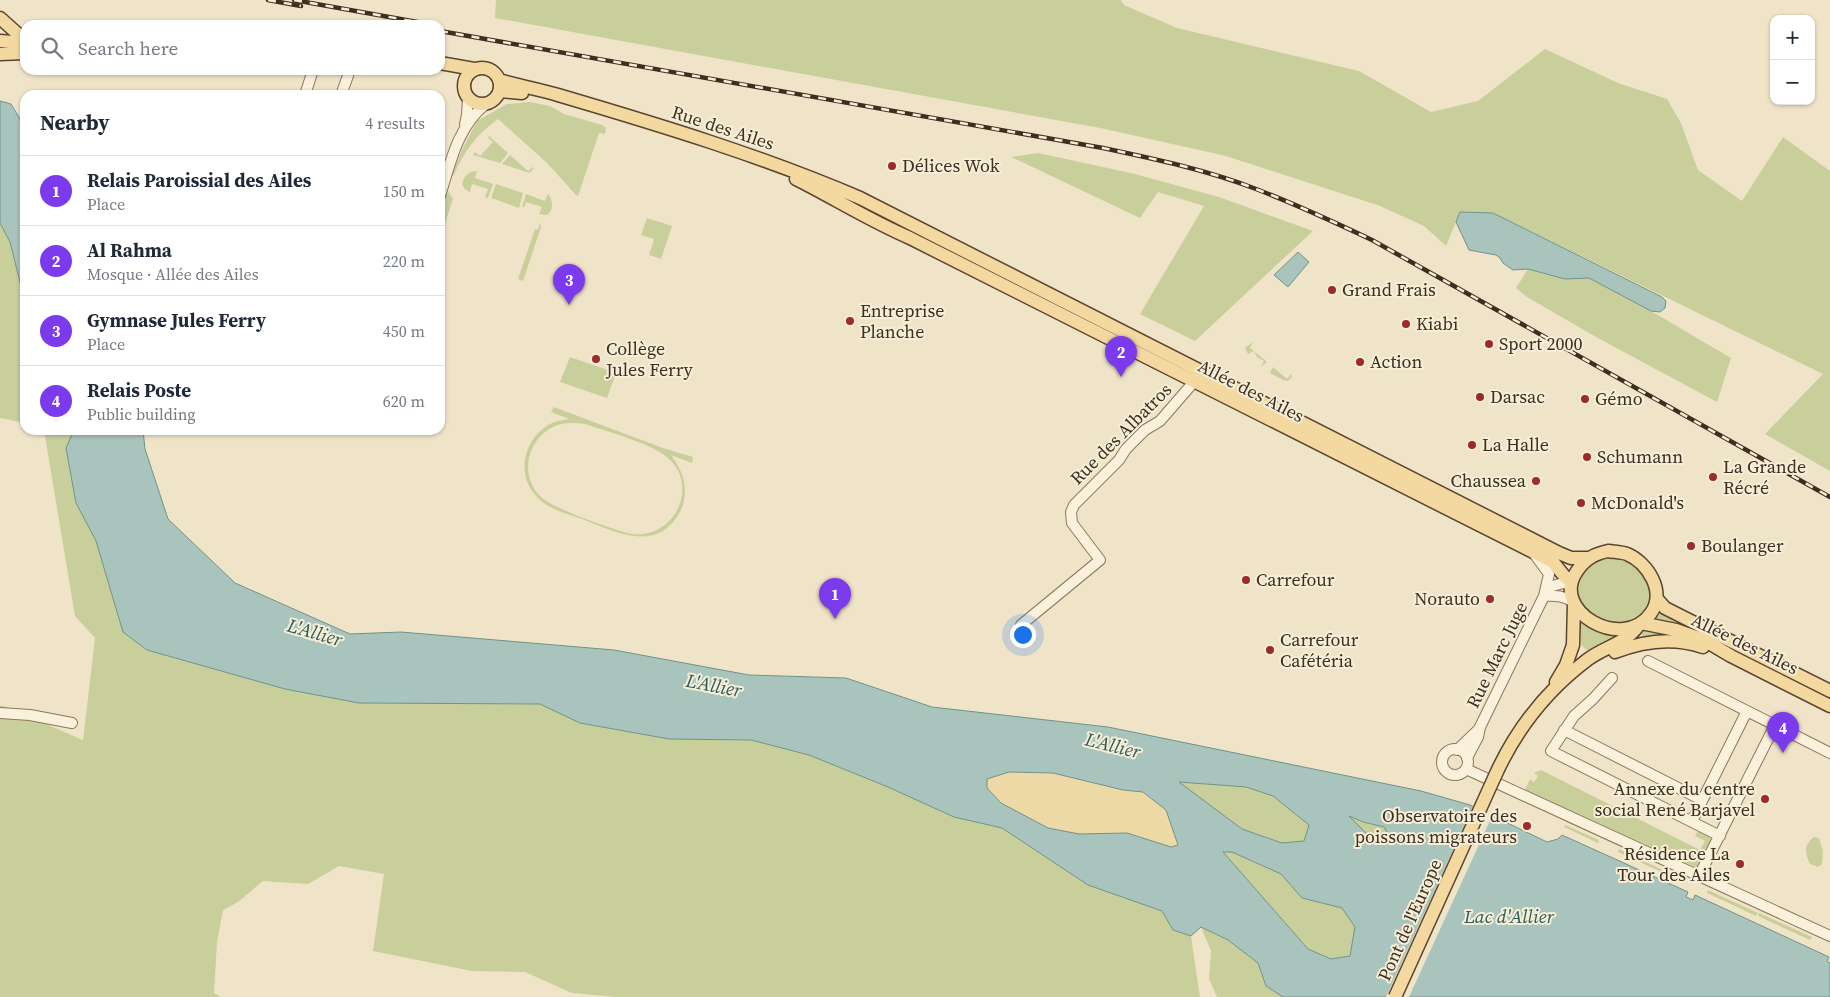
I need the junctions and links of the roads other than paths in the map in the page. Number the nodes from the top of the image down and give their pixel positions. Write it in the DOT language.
graph roads {
  1 [pos="0,18"];
  2 [pos="20,35"];
  3 [pos="0,41"];
  4 [pos="20,43"];
  5 [pos="20,53"];
  6 [pos="0,54"];
  7 [pos="445,65"];
  8 [pos="445,68"];
  9 [pos="474,69"];
  10 [pos="311,75"];
  11 [pos="348,75"];
  12 [pos="464,81"];
  13 [pos="499,85"];
  14 [pos="307,90"];
  15 [pos="343,90"];
  16 [pos="468,98"];
  17 [pos="486,104"];
  18 [pos="462,134"];
  19 [pos="445,181"];
  20 [pos="928,233"];
  21 [pos="910,238"];
  22 [pos="1202,372"];
  23 [pos="1194,382"];
  24 [pos="1536,555"];
  25 [pos="1589,558"];
  26 [pos="1571,583"];
  27 [pos="1545,592"];
  28 [pos="1657,599"];
  29 [pos="1574,603"];
  30 [pos="1641,624"];
  31 [pos="1021,625"];
  32 [pos="1731,656"];
  33 [pos="1648,661"];
  34 [pos="1612,678"];
  35 [pos="1553,689"];
  36 [pos="1830,691"];
  37 [pos="1830,706"];
  38 [pos="1747,711"];
  39 [pos="0,713"];
  40 [pos="72,723"];
  41 [pos="1775,725"];
  42 [pos="1480,727"];
  43 [pos="1564,730"];
  44 [pos="1457,750"];
  45 [pos="1830,753"];
  46 [pos="1467,758"];
  47 [pos="1466,769"];
  48 [pos="1702,800"];
  49 [pos="1692,821"];
  50 [pos="1720,836"];
  51 [pos="1699,876"];
  52 [pos="1830,936"];
  53 [pos="1395,997"];
  1 -- 2 [label="main road"];
  3 -- 4 [label="main road"];
  5 -- 6 [label="main road"];
  7 -- 9 [label="main road"];
  8 -- 12 [label="main road"];
  9 -- 12 [label="main road"];
  9 -- 13 [label="main road"];
  10 -- 14 [label="street"];
  11 -- 15 [label="street"];
  12 -- 16 [label="main road"];
  13 -- 17 [label="main road"];
  13 -- 20 [label="main road, Rue des Ailes"];
  13 -- 21 [label="main road, Rue des Ailes"];
  16 -- 17 [label="main road"];
  16 -- 18 [label="street"];
  17 -- 18 [label="street"];
  18 -- 19 [label="street"];
  20 -- 22 [label="main road, Allée des Ailes"];
  21 -- 23 [label="main road, Allée des Ailes"];
  22 -- 23 [label="street, Rue des Albatros"];
  22 -- 25 [label="main road, Allée des Ailes"];
  23 -- 24 [label="main road, Allée des Ailes"];
  23 -- 31 [label="street, Rue des Albatros"];
  24 -- 26 [label="main road, Allée des Ailes"];
  24 -- 27 [label="street"];
  25 -- 26 [label="main road"];
  25 -- 28 [label="main road"];
  26 -- 27 [label="street, Rue Marc Juge"];
  26 -- 29 [label="main road"];
  27 -- 29 [label="street, Rue Marc Juge"];
  27 -- 42 [label="street, Rue Marc Juge"];
  28 -- 30 [label="main road"];
  28 -- 36 [label="main road, Allée des Ailes"];
  29 -- 30 [label="main road"];
  29 -- 35 [label="main road"];
  30 -- 32 [label="main road, Allée des Ailes"];
  30 -- 35 [label="main road"];
  32 -- 35 [label="main road"];
  32 -- 37 [label="main road, Allée des Ailes"];
  33 -- 38 [label="street"];
  34 -- 43 [label="street"];
  35 -- 53 [label="main road, Pont de l'Europe, bridge"];
  38 -- 41 [label="street"];
  38 -- 48 [label="street"];
  39 -- 40 [label="street"];
  41 -- 45 [label="street"];
  41 -- 50 [label="street"];
  42 -- 44 [label="street, Rue Marc Juge"];
  42 -- 46 [label="street, Rue Marc Juge"];
  43 -- 48 [label="street"];
  43 -- 49 [label="street"];
  44 -- 46 [label="street"];
  44 -- 47 [label="street"];
  46 -- 47 [label="street"];
  47 -- 51 [label="street"];
  48 -- 49 [label="street"];
  49 -- 50 [label="street"];
  50 -- 51 [label="street"];
  51 -- 52 [label="street"];
}
